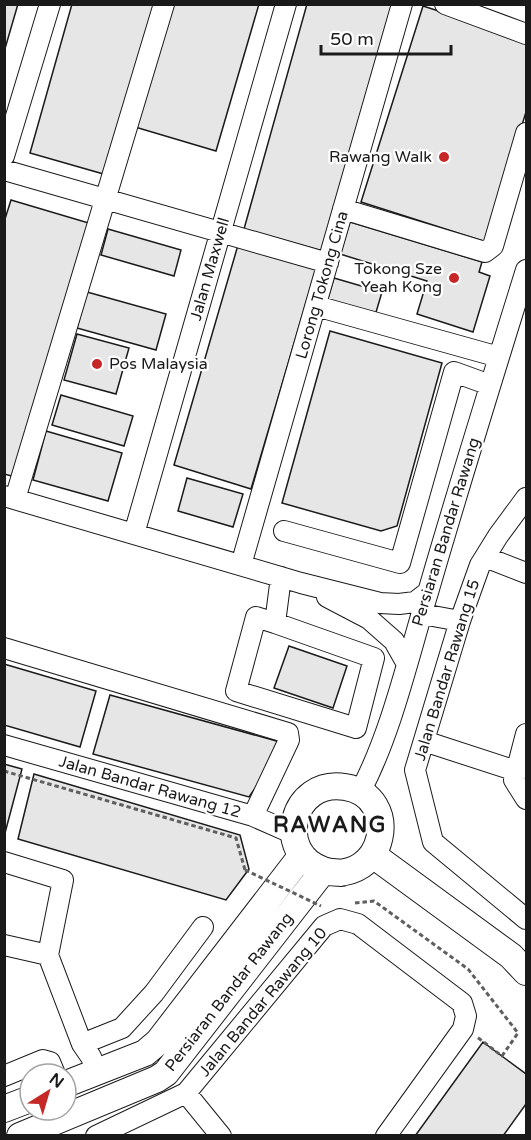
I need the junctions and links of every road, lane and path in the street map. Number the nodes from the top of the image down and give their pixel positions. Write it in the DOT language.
graph roads {
  1 [pos="50,4"];
  2 [pos="164,4"];
  3 [pos="286,4"];
  4 [pos="402,4"];
  5 [pos="445,4"];
  6 [pos="526,34"];
  7 [pos="526,133"];
  8 [pos="5,158"];
  9 [pos="106,199"];
  10 [pos="343,209"];
  11 [pos="221,232"];
  12 [pos="328,263"];
  13 [pos="526,270"];
  14 [pos="316,306"];
  15 [pos="499,357"];
  16 [pos="490,385"];
  17 [pos="10,498"];
  18 [pos="526,498"];
  19 [pos="284,531"];
  20 [pos="134,534"];
  21 [pos="485,557"];
  22 [pos="241,565"];
  23 [pos="526,573"];
  24 [pos="281,577"];
  25 [pos="301,583"];
  26 [pos="428,592"];
  27 [pos="422,614"];
  28 [pos="460,621"];
  29 [pos="275,623"];
  30 [pos="4,648"];
  31 [pos="407,664"];
  32 [pos="526,734"];
  33 [pos="424,741"];
  34 [pos="4,745"];
  35 [pos="4,771"];
  36 [pos="516,771"];
  37 [pos="360,792"];
  38 [pos="526,799"];
  39 [pos="253,816"];
  40 [pos="298,845"];
  41 [pos="373,855"];
  42 [pos="4,862"];
  43 [pos="332,872"];
  44 [pos="321,906"];
  45 [pos="526,919"];
  46 [pos="203,927"];
  47 [pos="4,945"];
  48 [pos="48,955"];
  49 [pos="526,972"];
  50 [pos="463,1029"];
  51 [pos="82,1044"];
  52 [pos="502,1056"];
  53 [pos="18,1070"];
  54 [pos="97,1072"];
  55 [pos="4,1076"];
  56 [pos="78,1079"];
  57 [pos="186,1093"];
  58 [pos="78,1103"];
  59 [pos="43,1122"];
  60 [pos="20,1136"];
  61 [pos="96,1136"];
  62 [pos="220,1136"];
  63 [pos="386,1136"];
  1 -- 8 [label="street"];
  2 -- 9 [label="street"];
  3 -- 11 [label="street, Jalan Maxwell"];
  4 -- 10 [label="street, Lorong Tokong Cina"];
  5 -- 6 [label="street"];
  7 -- 10 [label="street"];
  8 -- 9 [label="street"];
  9 -- 11 [label="street"];
  9 -- 17 [label="street"];
  10 -- 12 [label="street, Lorong Tokong Cina"];
  11 -- 12 [label="street"];
  11 -- 20 [label="street, Jalan Maxwell"];
  12 -- 14 [label="street, Lorong Tokong Cina"];
  13 -- 15 [label="street, Persiaran Bandar Rawang"];
  14 -- 15 [label="street"];
  14 -- 22 [label="street, Lorong Tokong Cina"];
  15 -- 16 [label="street, Persiaran Bandar Rawang"];
  16 -- 19 [label="street"];
  16 -- 26 [label="street, Persiaran Bandar Rawang"];
  17 -- 20 [label="street"];
  18 -- 21 [label="street, Jalan Bandar Rawang 15"];
  20 -- 22 [label="street"];
  21 -- 23 [label="street"];
  21 -- 28 [label="street, Jalan Bandar Rawang 15"];
  22 -- 24 [label="street"];
  24 -- 25 [label="street"];
  24 -- 29 [label="street"];
  25 -- 26 [label="street"];
  25 -- 31 [label="street"];
  26 -- 27 [label="street, Persiaran Bandar Rawang"];
  27 -- 28 [label="street"];
  27 -- 31 [label="street, Persiaran Bandar Rawang"];
  28 -- 33 [label="street, Jalan Bandar Rawang 15"];
  29 -- 29 [label="street"];
  30 -- 39 [label="street"];
  31 -- 37 [label="street, Persiaran Bandar Rawang"];
  32 -- 36 [label="street"];
  33 -- 36 [label="street"];
  33 -- 45 [label="street, Jalan Bandar Rawang 15"];
  34 -- 39 [label="street, Jalan Bandar Rawang 12"];
  35 -- 44 [label="path, bridge"];
  36 -- 38 [label="street"];
  37 -- 40 [label="main road"];
  37 -- 41 [label="main road"];
  39 -- 40 [label="street, Jalan Bandar Rawang 12"];
  40 -- 43 [label="main road"];
  40 -- 54 [label="main road, Persiaran Bandar Rawang"];
  41 -- 43 [label="main road"];
  41 -- 49 [label="main road"];
  42 -- 48 [label="street"];
  43 -- 58 [label="main road, Persiaran Bandar Rawang"];
  46 -- 51 [label="street"];
  47 -- 48 [label="street"];
  48 -- 51 [label="street"];
  50 -- 52 [label="path"];
  50 -- 57 [label="street, Jalan Bandar Rawang 10"];
  50 -- 63 [label="street"];
  51 -- 54 [label="street"];
  53 -- 55 [label="street"];
  54 -- 56 [label="main road, Persiaran Bandar Rawang"];
  57 -- 61 [label="street, Jalan Bandar Rawang 10"];
  57 -- 62 [label="street"];
  59 -- 60 [label="main road, Persiaran Bandar Rawang"];
}
